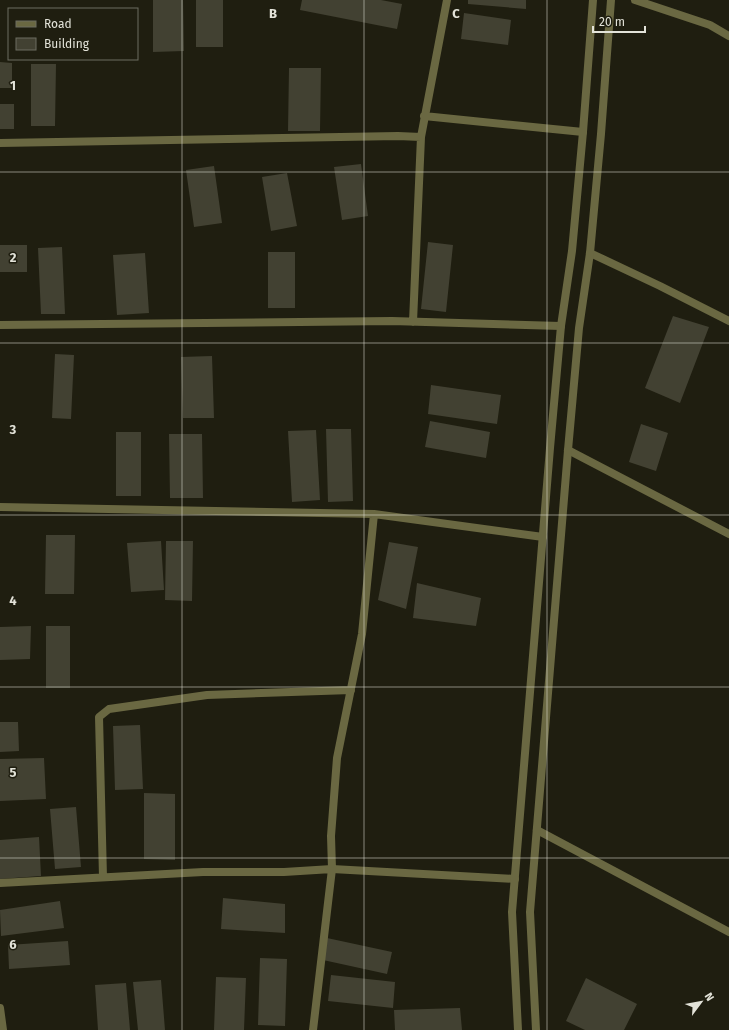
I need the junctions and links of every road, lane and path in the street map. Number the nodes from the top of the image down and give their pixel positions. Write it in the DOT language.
graph roads {
  1 [pos="447,0"];
  2 [pos="593,0"];
  3 [pos="611,0"];
  4 [pos="635,0"];
  5 [pos="729,36"];
  6 [pos="424,116"];
  7 [pos="583,132"];
  8 [pos="421,137"];
  9 [pos="0,143"];
  10 [pos="590,253"];
  11 [pos="729,321"];
  12 [pos="413,322"];
  13 [pos="0,325"];
  14 [pos="561,326"];
  15 [pos="568,450"];
  16 [pos="0,508"];
  17 [pos="374,514"];
  18 [pos="729,534"];
  19 [pos="543,537"];
  20 [pos="351,690"];
  21 [pos="537,830"];
  22 [pos="332,869"];
  23 [pos="103,877"];
  24 [pos="515,879"];
  25 [pos="0,883"];
  26 [pos="729,932"];
  27 [pos="0,1008"];
  28 [pos="3,1030"];
  29 [pos="313,1030"];
  30 [pos="518,1030"];
  31 [pos="536,1030"];
  1 -- 6 [label="street"];
  2 -- 7 [label="street"];
  3 -- 10 [label="street"];
  4 -- 5 [label="street"];
  6 -- 7 [label="street"];
  6 -- 8 [label="street"];
  7 -- 14 [label="street"];
  8 -- 9 [label="street"];
  8 -- 12 [label="street"];
  10 -- 11 [label="street"];
  10 -- 15 [label="street"];
  12 -- 13 [label="street"];
  12 -- 14 [label="street"];
  14 -- 19 [label="street"];
  15 -- 18 [label="street"];
  15 -- 21 [label="street"];
  16 -- 17 [label="street"];
  17 -- 19 [label="street"];
  17 -- 20 [label="street"];
  19 -- 24 [label="street"];
  20 -- 22 [label="street"];
  20 -- 23 [label="street"];
  21 -- 26 [label="street"];
  21 -- 31 [label="street"];
  22 -- 23 [label="street"];
  22 -- 24 [label="street"];
  22 -- 29 [label="street"];
  23 -- 25 [label="street"];
  24 -- 30 [label="street"];
  27 -- 28 [label="street"];
}
